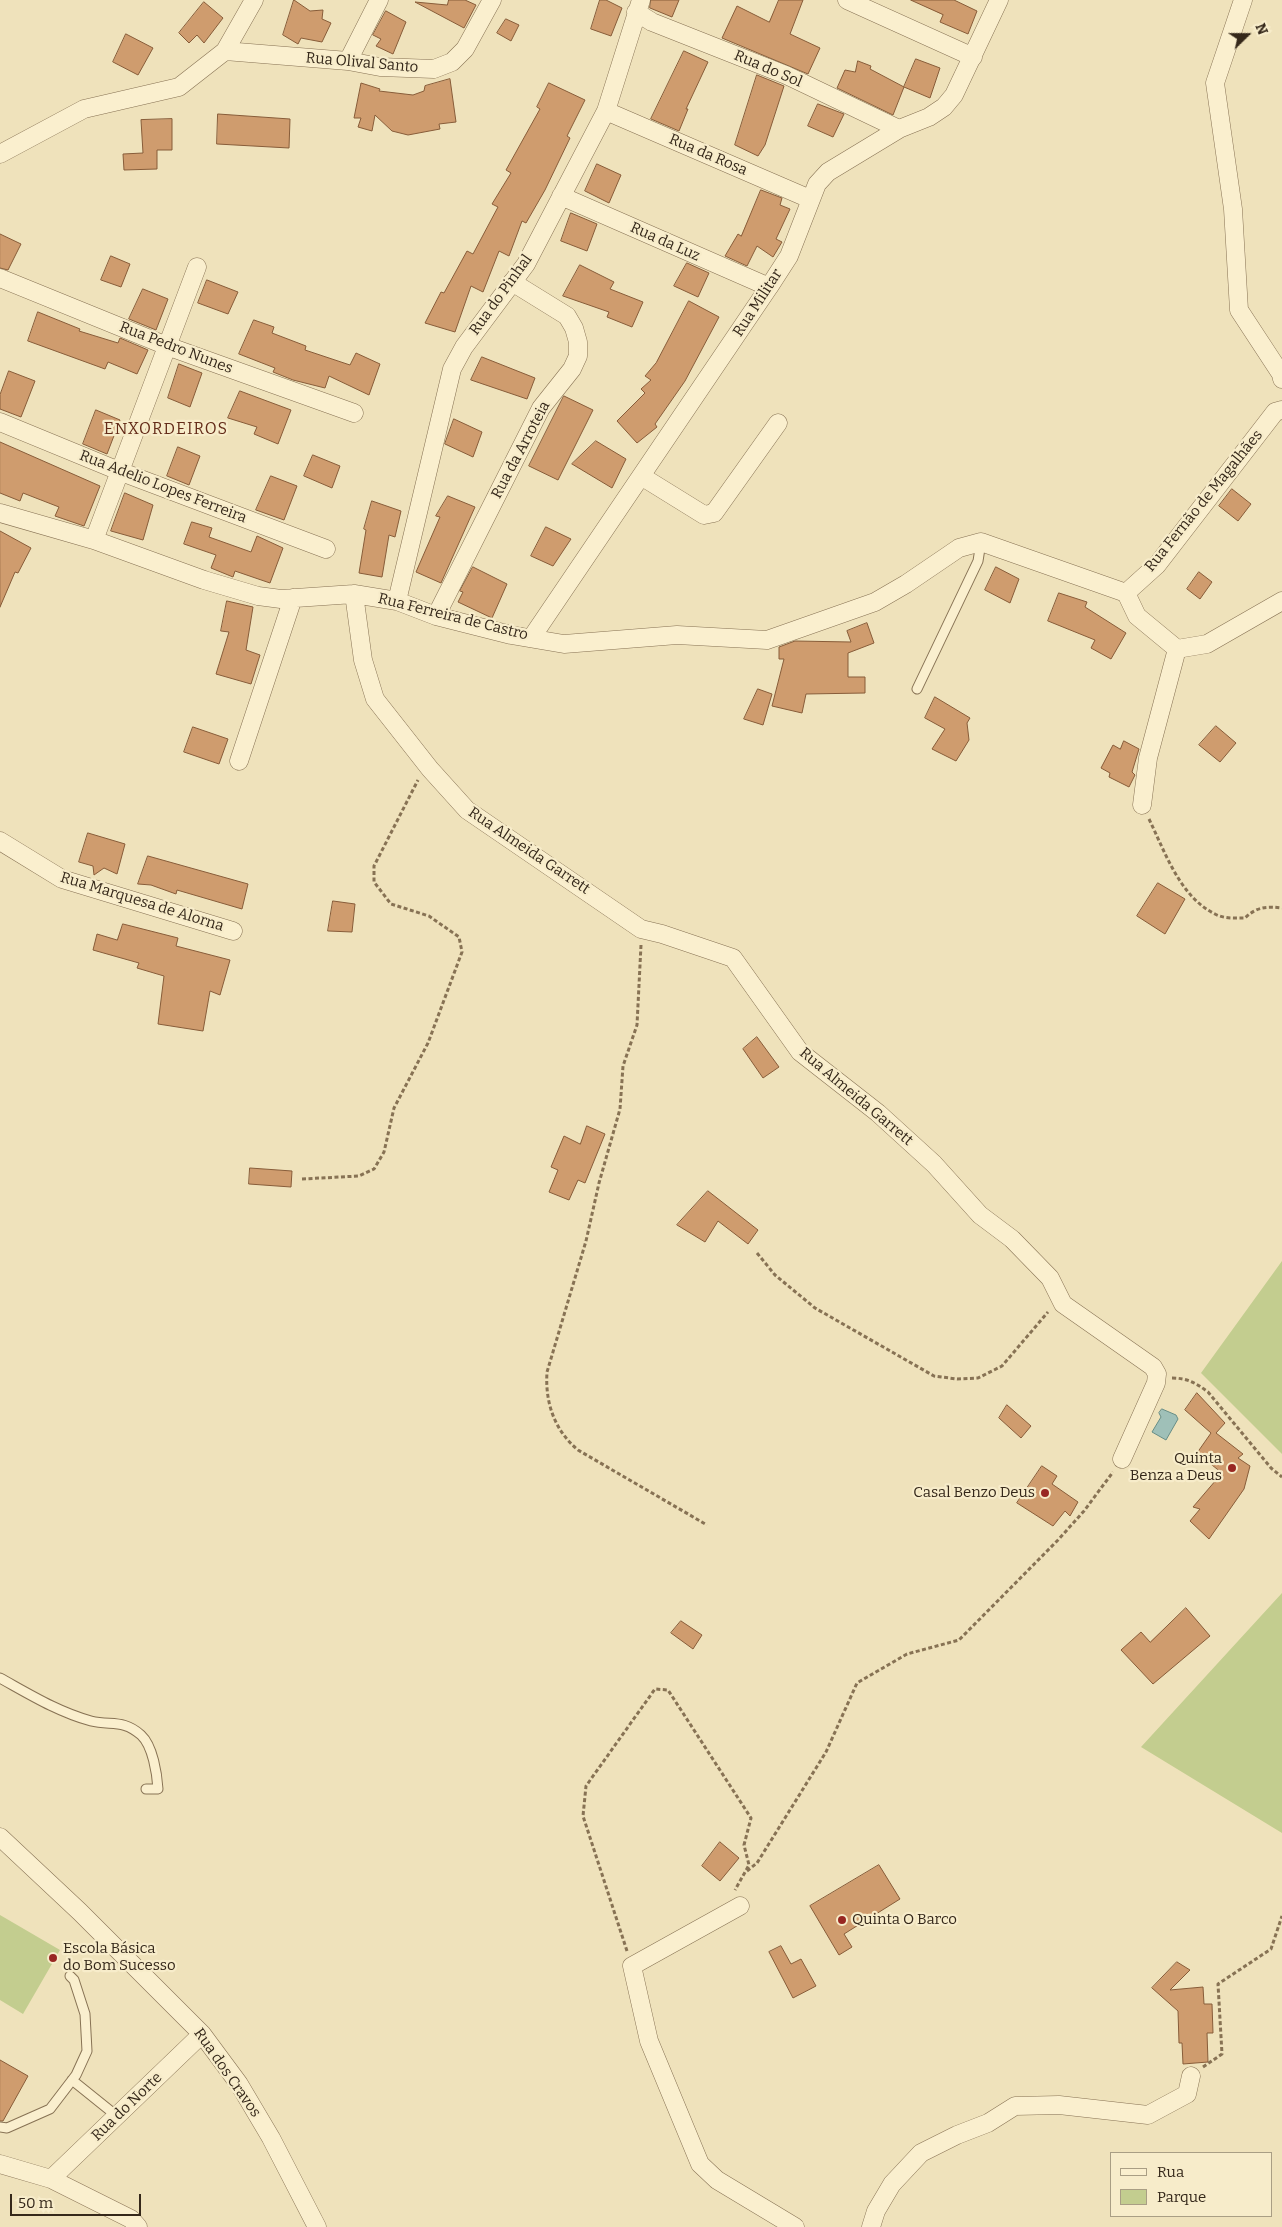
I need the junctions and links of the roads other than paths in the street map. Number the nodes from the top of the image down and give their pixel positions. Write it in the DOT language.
graph roads {
  1 [pos="254,0"];
  2 [pos="378,0"];
  3 [pos="492,0"];
  4 [pos="847,0"];
  5 [pos="999,0"];
  6 [pos="1243,0"];
  7 [pos="638,6"];
  8 [pos="225,51"];
  9 [pos="972,57"];
  10 [pos="348,61"];
  11 [pos="606,111"];
  12 [pos="899,129"];
  13 [pos="0,154"];
  14 [pos="561,196"];
  15 [pos="810,199"];
  16 [pos="197,267"];
  17 [pos="0,278"];
  18 [pos="512,282"];
  19 [pos="769,287"];
  20 [pos="167,346"];
  21 [pos="1282,379"];
  22 [pos="1282,410"];
  23 [pos="354,413"];
  24 [pos="0,422"];
  25 [pos="778,423"];
  26 [pos="119,471"];
  27 [pos="641,476"];
  28 [pos="0,514"];
  29 [pos="94,540"];
  30 [pos="981,542"];
  31 [pos="326,549"];
  32 [pos="1126,593"];
  33 [pos="354,594"];
  34 [pos="293,598"];
  35 [pos="1282,601"];
  36 [pos="397,602"];
  37 [pos="436,616"];
  38 [pos="532,637"];
  39 [pos="1177,649"];
  40 [pos="917,689"];
  41 [pos="239,761"];
  42 [pos="1142,805"];
  43 [pos="0,841"];
  44 [pos="233,931"];
  45 [pos="1122,1459"];
  46 [pos="0,1678"];
  47 [pos="146,1789"];
  48 [pos="0,1837"];
  49 [pos="738,1898"];
  50 [pos="70,1976"];
  51 [pos="202,2034"];
  52 [pos="1191,2076"];
  53 [pos="72,2080"];
  54 [pos="118,2117"];
  55 [pos="0,2127"];
  56 [pos="0,2164"];
  57 [pos="51,2180"];
  58 [pos="138,2227"];
  59 [pos="317,2227"];
  60 [pos="795,2227"];
  61 [pos="871,2227"];
  1 -- 8 [label="street"];
  2 -- 10 [label="street"];
  3 -- 10 [label="street, Rua Olival Santo"];
  4 -- 9 [label="street"];
  5 -- 9 [label="street, Rua Militar"];
  6 -- 21 [label="street"];
  7 -- 11 [label="street, Rua do Pinhal"];
  7 -- 12 [label="street, Rua do Sol"];
  8 -- 10 [label="street, Rua Olival Santo"];
  8 -- 13 [label="street"];
  9 -- 12 [label="street, Rua Militar"];
  11 -- 14 [label="street, Rua do Pinhal"];
  11 -- 15 [label="street, Rua da Rosa"];
  12 -- 15 [label="street, Rua Militar"];
  14 -- 18 [label="street, Rua do Pinhal"];
  14 -- 19 [label="street, Rua da Luz"];
  15 -- 19 [label="street, Rua Militar"];
  16 -- 20 [label="street"];
  17 -- 20 [label="street, Rua Pedro Nunes"];
  18 -- 36 [label="street, Rua do Pinhal"];
  18 -- 37 [label="street, Rua da Arroteia"];
  19 -- 27 [label="street, Rua Militar"];
  20 -- 23 [label="street, Rua Pedro Nunes"];
  20 -- 26 [label="street"];
  22 -- 32 [label="street, Rua Fernão de Magalhães"];
  24 -- 26 [label="street, Rua Adelio Lopes Ferreira"];
  25 -- 27 [label="street"];
  26 -- 29 [label="street"];
  26 -- 31 [label="street, Rua Adelio Lopes Ferreira"];
  27 -- 38 [label="street, Rua Militar"];
  28 -- 29 [label="street, Rua Ferreira de Castro"];
  29 -- 34 [label="street, Rua Ferreira de Castro"];
  30 -- 32 [label="street"];
  30 -- 38 [label="street, Rua Ferreira de Castro"];
  30 -- 40 [label="lane"];
  32 -- 39 [label="street"];
  33 -- 34 [label="street, Rua Ferreira de Castro"];
  33 -- 36 [label="street, Rua Ferreira de Castro"];
  33 -- 45 [label="street, Rua Almeida Garrett"];
  34 -- 41 [label="street"];
  35 -- 39 [label="street"];
  36 -- 37 [label="street, Rua Ferreira de Castro"];
  37 -- 38 [label="street, Rua Ferreira de Castro"];
  39 -- 42 [label="street"];
  43 -- 44 [label="street, Rua Marquesa de Alorna"];
  46 -- 47 [label="lane"];
  48 -- 51 [label="street, Rua dos Cravos"];
  49 -- 60 [label="street"];
  50 -- 53 [label="lane"];
  51 -- 54 [label="street, Rua do Norte"];
  51 -- 59 [label="street, Rua dos Cravos"];
  52 -- 61 [label="street"];
  53 -- 54 [label="lane"];
  53 -- 55 [label="lane"];
  54 -- 57 [label="street, Rua do Norte"];
  56 -- 57 [label="street"];
  57 -- 58 [label="street"];
}
